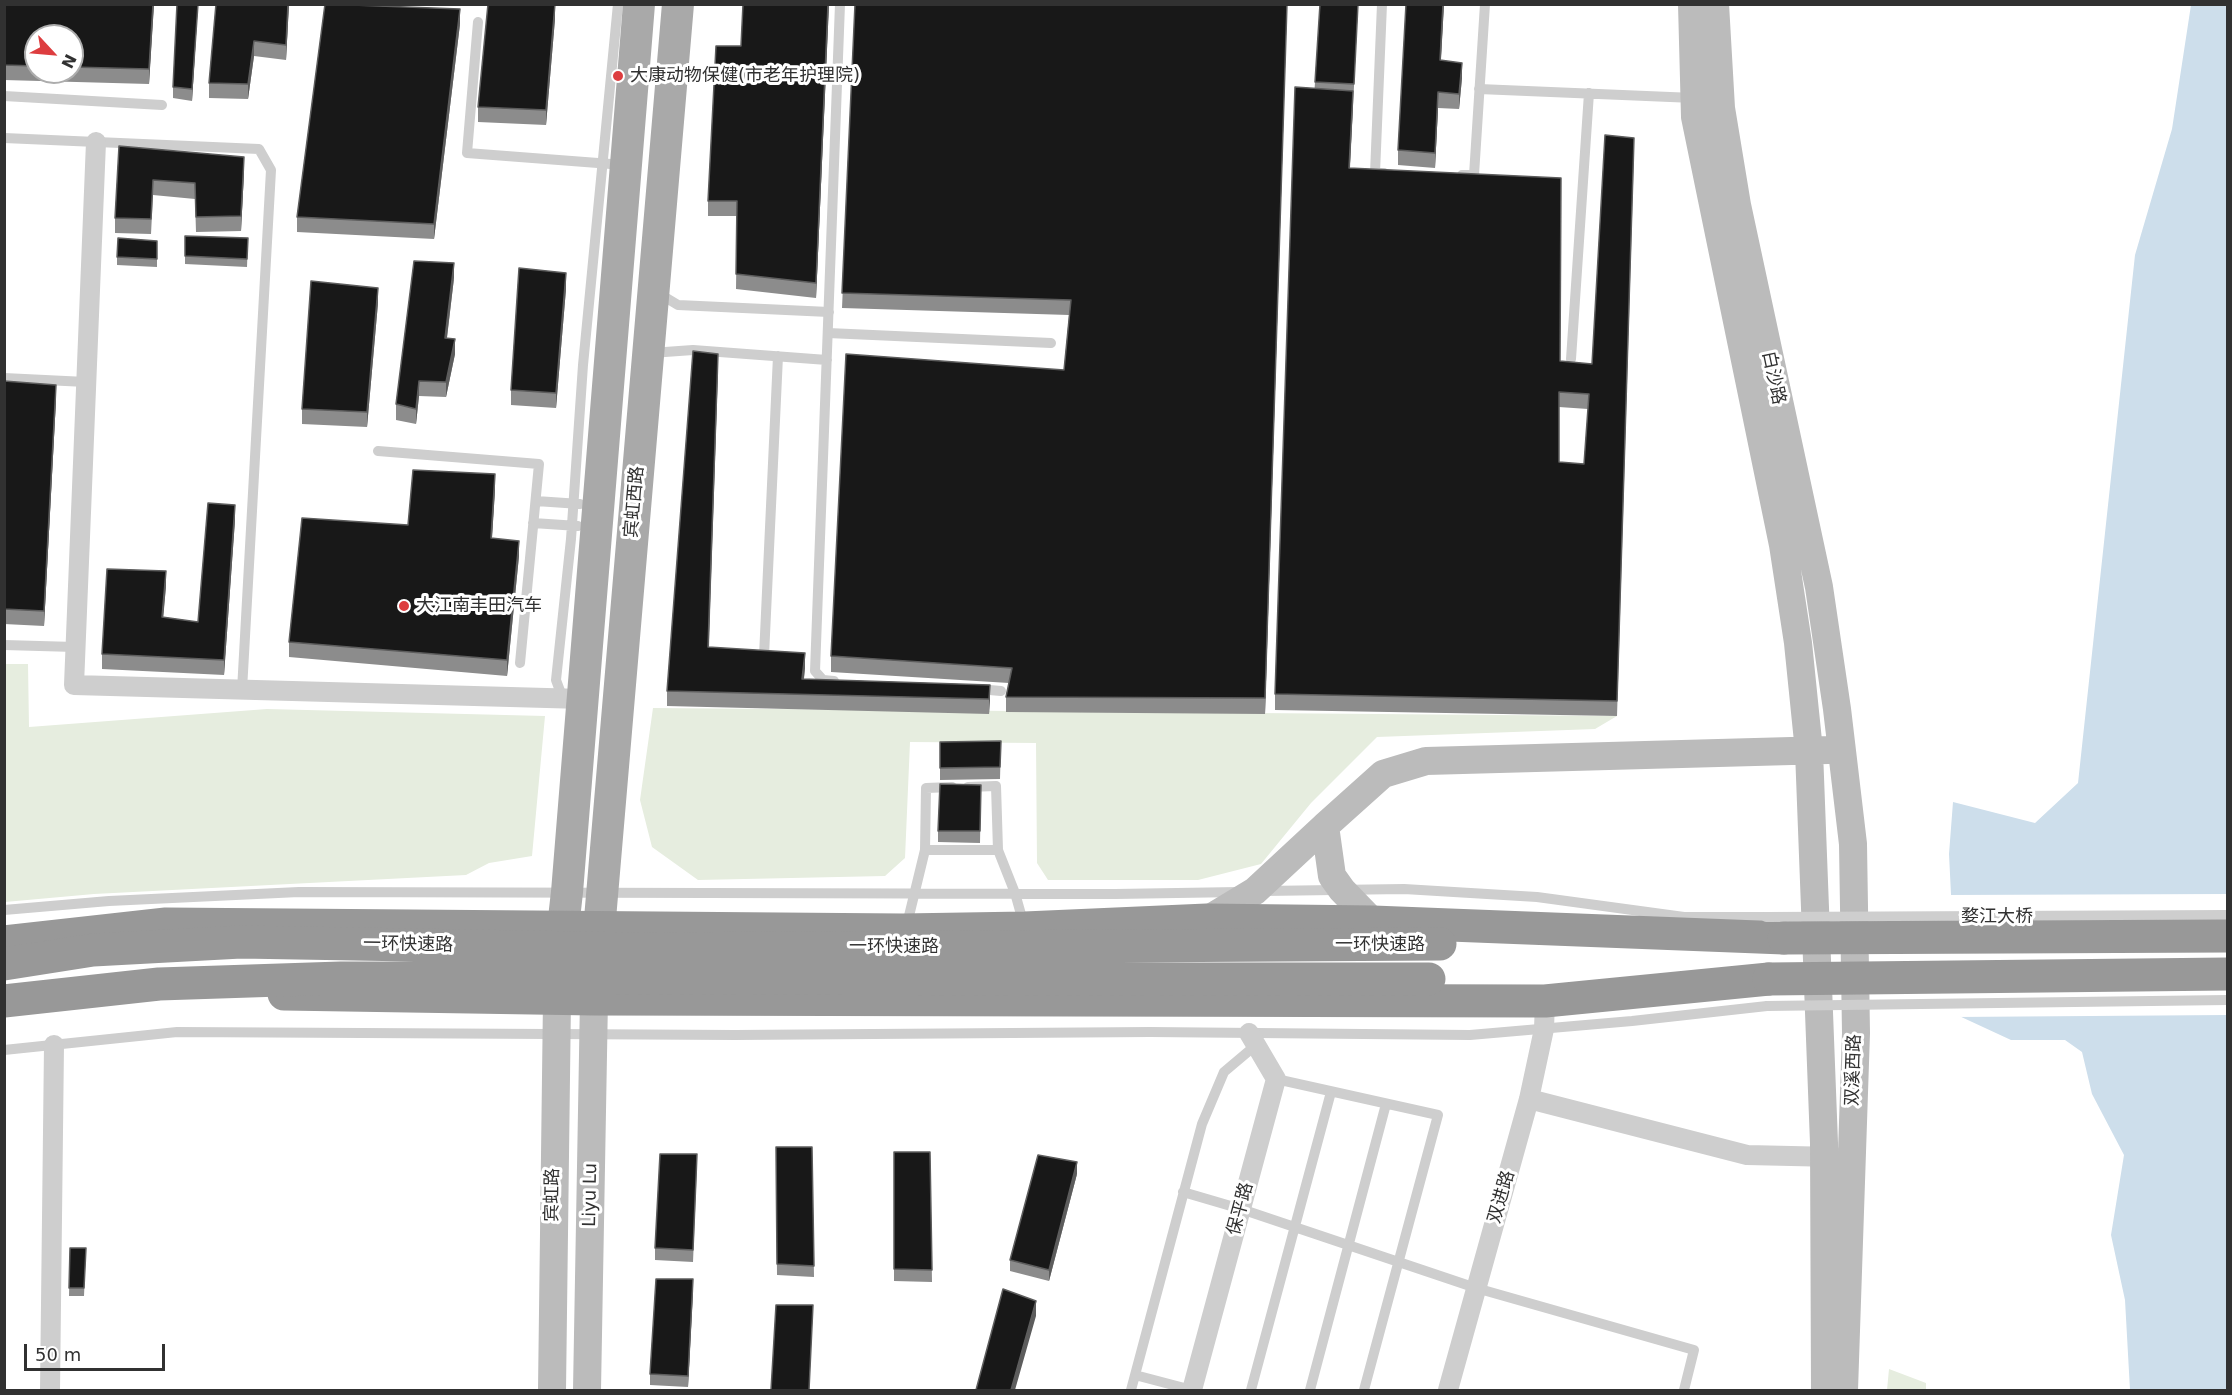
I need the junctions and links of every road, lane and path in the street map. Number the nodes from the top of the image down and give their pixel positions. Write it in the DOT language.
graph roads {
  1 [pos="618,4"];
  2 [pos="639,4"];
  3 [pos="678,4"];
  4 [pos="840,4"];
  5 [pos="1382,4"];
  6 [pos="1485,4"];
  7 [pos="1692,4"];
  8 [pos="1715,4"];
  9 [pos="478,22"];
  10 [pos="1479,89"];
  11 [pos="1589,93"];
  12 [pos="4,96"];
  13 [pos="1694,98"];
  14 [pos="162,105"];
  15 [pos="4,138"];
  16 [pos="96,142"];
  17 [pos="615,164"];
  18 [pos="1397,173"];
  19 [pos="1452,175"];
  20 [pos="653,291"];
  21 [pos="829,312"];
  22 [pos="828,333"];
  23 [pos="1051,343"];
  24 [pos="648,353"];
  25 [pos="778,356"];
  26 [pos="1571,359"];
  27 [pos="827,360"];
  28 [pos="4,378"];
  29 [pos="86,382"];
  30 [pos="378,451"];
  31 [pos="536,501"];
  32 [pos="585,516"];
  33 [pos="533,523"];
  34 [pos="4,645"];
  35 [pos="75,647"];
  36 [pos="764,656"];
  37 [pos="520,663"];
  38 [pos="846,682"];
  39 [pos="965,689"];
  40 [pos="242,690"];
  41 [pos="1000,691"];
  42 [pos="573,699"];
  43 [pos="1842,750"];
  44 [pos="1809,751"];
  45 [pos="1325,826"];
  46 [pos="925,850"];
  47 [pos="998,850"];
  48 [pos="1342,890"];
  49 [pos="1255,891"];
  50 [pos="567,892"];
  51 [pos="602,892"];
  52 [pos="915,893"];
  53 [pos="1015,893"];
  54 [pos="4,910"];
  55 [pos="2228,915"];
  56 [pos="1207,920"];
  57 [pos="1373,922"];
  58 [pos="562,927"];
  59 [pos="598,927"];
  60 [pos="1025,928"];
  61 [pos="1775,928"];
  62 [pos="903,930"];
  63 [pos="2228,936"];
  64 [pos="4,942"];
  65 [pos="4,964"];
  66 [pos="2228,974"];
  67 [pos="1768,992"];
  68 [pos="557,999"];
  69 [pos="594,999"];
  70 [pos="2228,1000"];
  71 [pos="4,1001"];
  72 [pos="4,1013"];
  73 [pos="1544,1015"];
  74 [pos="556,1034"];
  75 [pos="594,1035"];
  76 [pos="1252,1039"];
  77 [pos="54,1045"];
  78 [pos="4,1050"];
  79 [pos="1276,1079"];
  80 [pos="1331,1092"];
  81 [pos="1529,1099"];
  82 [pos="1386,1104"];
  83 [pos="1838,1158"];
  84 [pos="1183,1192"];
  85 [pos="1241,1209"];
  86 [pos="1295,1227"];
  87 [pos="1350,1245"];
  88 [pos="1399,1262"];
  89 [pos="1476,1288"];
  90 [pos="1135,1375"];
  91 [pos="50,1390"];
  92 [pos="552,1390"];
  93 [pos="587,1390"];
  94 [pos="1131,1390"];
  95 [pos="1192,1390"];
  96 [pos="1251,1390"];
  97 [pos="1310,1390"];
  98 [pos="1364,1390"];
  99 [pos="1448,1390"];
  100 [pos="1684,1390"];
  101 [pos="1825,1390"];
  102 [pos="1844,1390"];
  1 -- 17 [label="lane"];
  2 -- 17 [label="main road, 宾虹西路"];
  3 -- 20 [label="main road, 宾虹西路"];
  4 -- 21 [label="lane"];
  5 -- 18 [label="lane"];
  6 -- 10 [label="lane"];
  7 -- 13 [label="main road, 白沙路"];
  8 -- 43 [label="main road, 白沙路"];
  9 -- 17 [label="lane"];
  10 -- 11 [label="lane"];
  10 -- 19 [label="lane"];
  11 -- 13 [label="lane"];
  11 -- 26 [label="lane"];
  12 -- 14 [label="lane"];
  13 -- 44 [label="main road, 白沙路"];
  15 -- 16 [label="lane"];
  16 -- 29 [label="street"];
  16 -- 40 [label="lane"];
  17 -- 32 [label="main road, 宾虹西路"];
  20 -- 21 [label="lane"];
  20 -- 24 [label="main road, 宾虹西路"];
  21 -- 22 [label="lane"];
  22 -- 23 [label="lane"];
  22 -- 27 [label="lane"];
  24 -- 25 [label="lane"];
  24 -- 51 [label="main road, 宾虹西路"];
  25 -- 27 [label="lane"];
  25 -- 36 [label="lane"];
  27 -- 38 [label="lane"];
  28 -- 29 [label="lane"];
  29 -- 35 [label="street"];
  30 -- 31 [label="lane"];
  31 -- 32 [label="lane"];
  31 -- 33 [label="lane"];
  32 -- 33 [label="lane"];
  32 -- 42 [label="main road, 宾虹西路"];
  33 -- 37 [label="lane"];
  34 -- 35 [label="lane"];
  35 -- 40 [label="street"];
  39 -- 41 [label="lane"];
  40 -- 42 [label="street"];
  42 -- 50 [label="main road, 宾虹西路"];
  43 -- 44 [label="main road"];
  43 -- 83 [label="main road, 双溪西路"];
  44 -- 45 [label="main road"];
  44 -- 83 [label="main road, 双溪西路"];
  45 -- 48 [label="main road"];
  45 -- 49 [label="main road"];
  46 -- 47 [label="lane"];
  46 -- 47 [label="lane"];
  46 -- 52 [label="lane"];
  47 -- 53 [label="lane"];
  48 -- 49 [label="lane"];
  48 -- 57 [label="main road"];
  48 -- 61 [label="lane"];
  49 -- 53 [label="lane"];
  49 -- 56 [label="main road"];
  50 -- 51 [label="lane"];
  50 -- 54 [label="lane"];
  50 -- 58 [label="main road, 宾虹西路"];
  51 -- 52 [label="lane"];
  51 -- 59 [label="main road, 宾虹西路"];
  52 -- 53 [label="lane"];
  52 -- 62 [label="lane"];
  53 -- 60 [label="lane"];
  55 -- 61 [label="lane, 婺江大桥, bridge"];
  56 -- 57 [label="highway"];
  56 -- 60 [label="highway"];
  57 -- 61 [label="highway"];
  58 -- 59 [label="highway"];
  58 -- 64 [label="highway"];
  58 -- 68 [label="main road, 宾虹西路"];
  59 -- 62 [label="highway"];
  59 -- 69 [label="main road, 宾虹西路"];
  60 -- 62 [label="highway"];
  61 -- 63 [label="highway, 婺江大桥, bridge"];
  61 -- 65 [label="highway, 一环快速路, bridge"];
  66 -- 67 [label="highway, bridge"];
  67 -- 70 [label="lane, bridge"];
  67 -- 71 [label="highway, 一环快速路, bridge"];
  67 -- 73 [label="highway"];
  68 -- 69 [label="highway"];
  68 -- 72 [label="highway"];
  68 -- 74 [label="main road, 宾虹路"];
  69 -- 73 [label="highway"];
  69 -- 75 [label="main road, Liyu Lu"];
  73 -- 76 [label="lane"];
  73 -- 81 [label="street, 双进路"];
  74 -- 75 [label="lane"];
  74 -- 77 [label="lane"];
  74 -- 92 [label="main road, 宾虹路"];
  75 -- 76 [label="lane"];
  75 -- 93 [label="main road, Liyu Lu"];
  76 -- 79 [label="street"];
  76 -- 84 [label="lane"];
  77 -- 78 [label="lane"];
  77 -- 91 [label="street"];
  79 -- 80 [label="lane"];
  79 -- 85 [label="street, 保平路"];
  80 -- 82 [label="lane"];
  80 -- 86 [label="lane"];
  81 -- 83 [label="street"];
  81 -- 89 [label="street, 双进路"];
  82 -- 87 [label="lane"];
  82 -- 88 [label="lane"];
  83 -- 101 [label="main road, 双溪西路"];
  83 -- 102 [label="main road, 双溪西路"];
  84 -- 85 [label="lane"];
  84 -- 90 [label="lane"];
  85 -- 86 [label="lane"];
  85 -- 95 [label="street, 保平路"];
  86 -- 87 [label="lane"];
  86 -- 96 [label="lane"];
  87 -- 88 [label="lane"];
  87 -- 97 [label="lane"];
  88 -- 89 [label="lane"];
  88 -- 98 [label="lane"];
  89 -- 99 [label="street, 双进路"];
  89 -- 100 [label="lane"];
  90 -- 94 [label="lane"];
  90 -- 95 [label="lane"];
}
